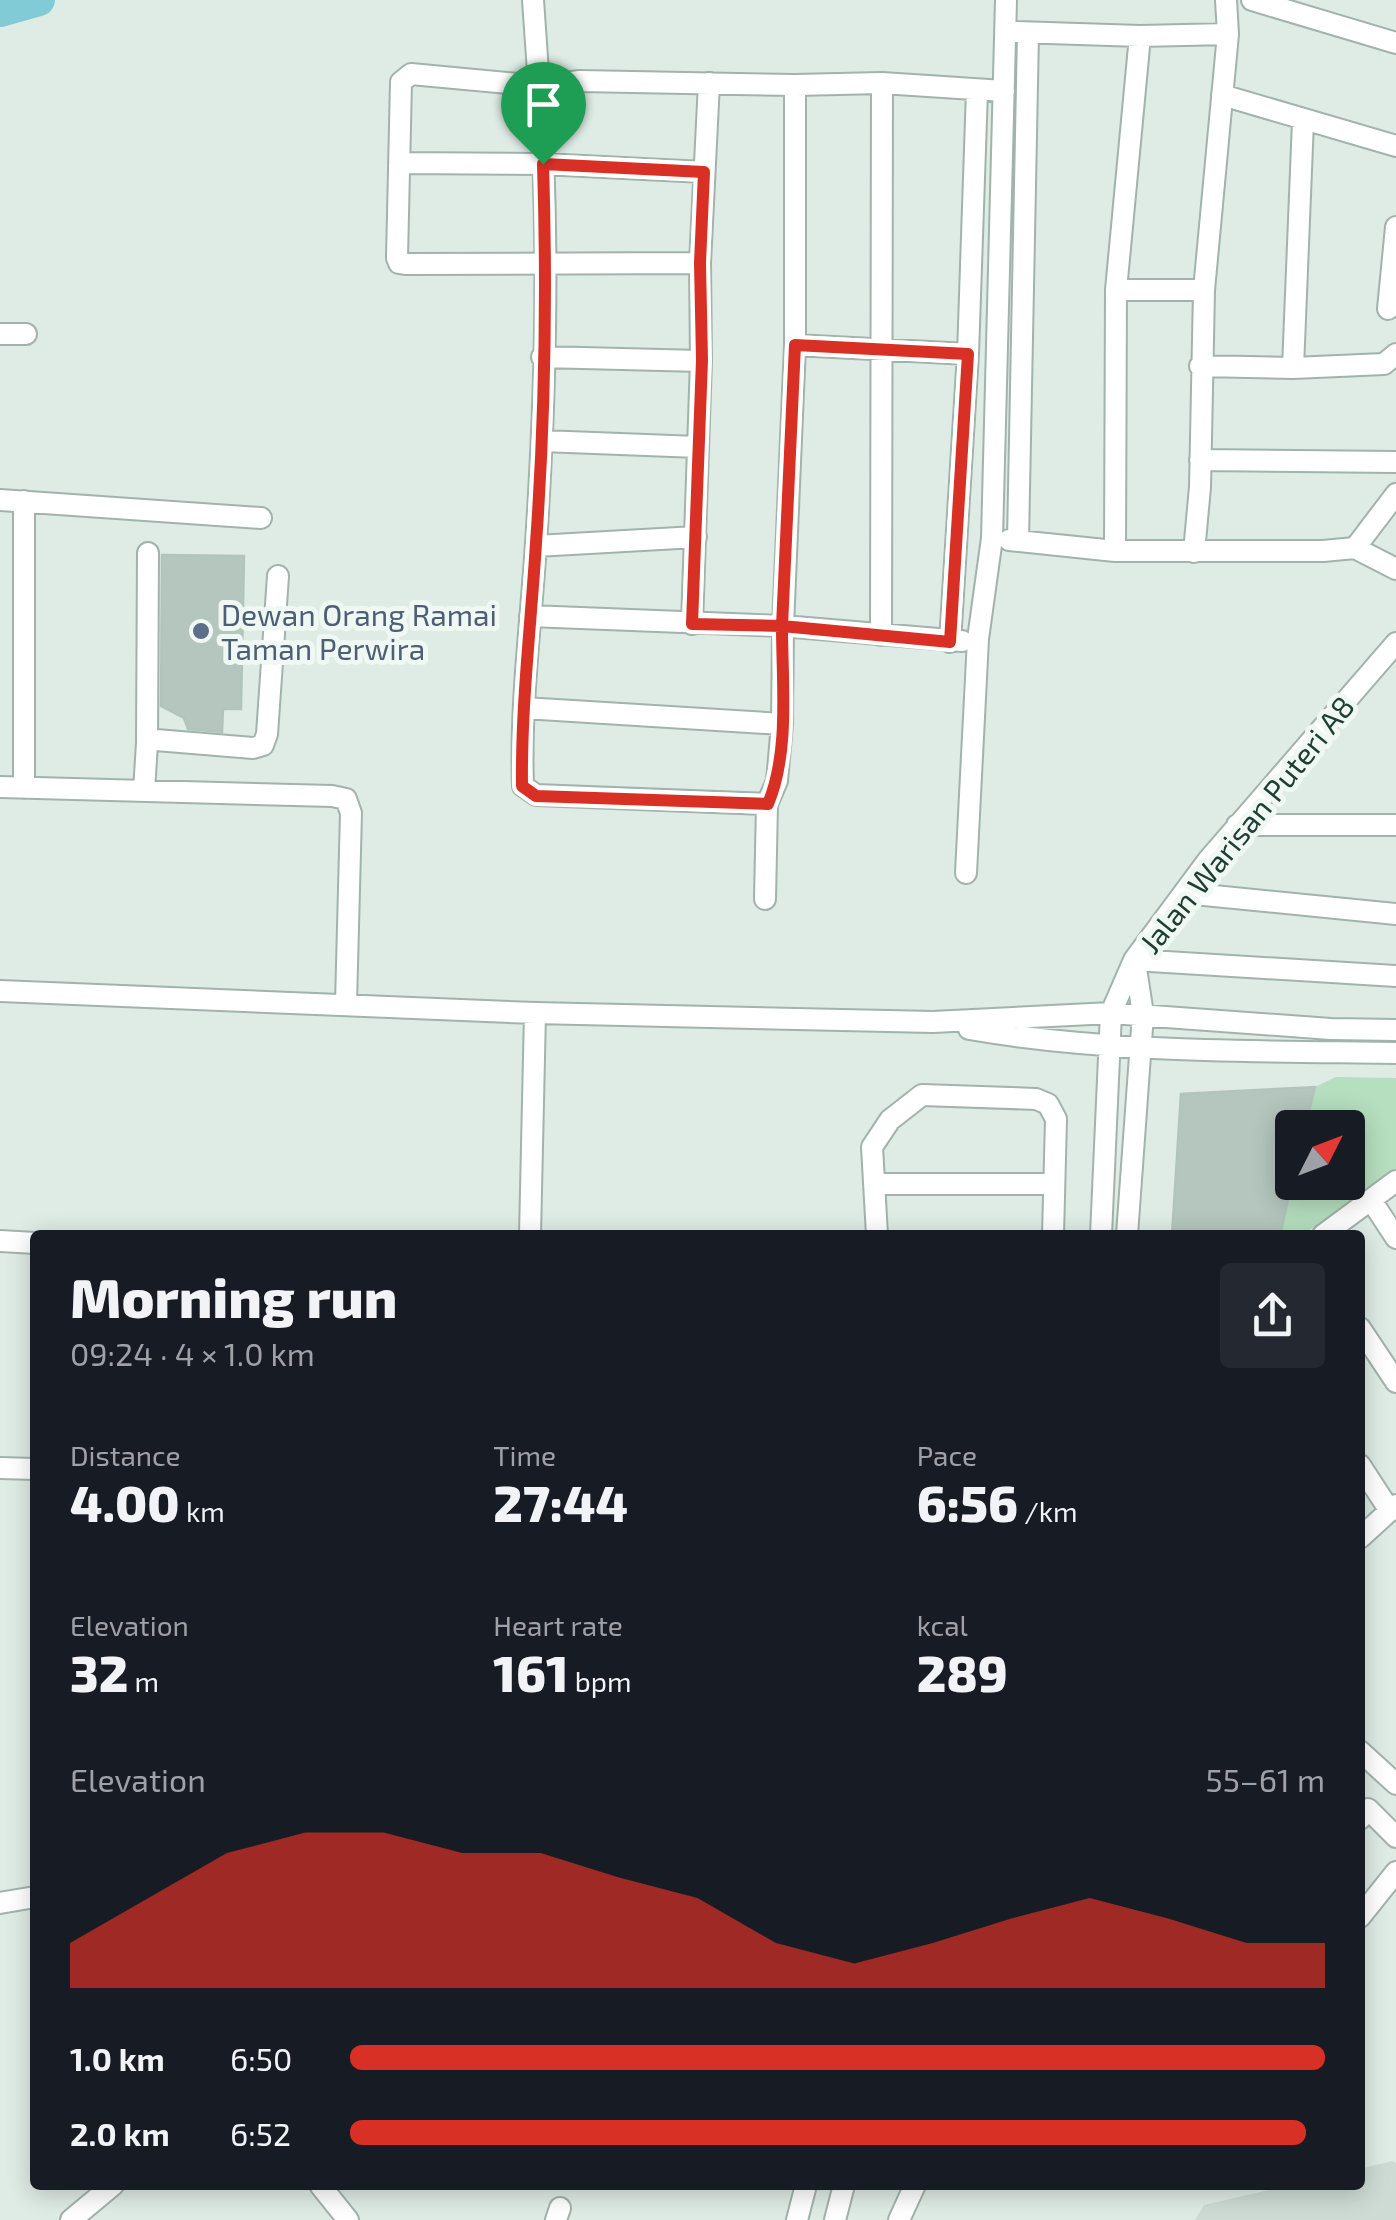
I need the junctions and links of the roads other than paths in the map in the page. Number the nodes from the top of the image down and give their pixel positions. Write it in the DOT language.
graph roads {
  1 [pos="532,0"];
  2 [pos="1006,0"];
  3 [pos="1226,0"];
  4 [pos="1252,0"];
  5 [pos="1005,32"];
  6 [pos="1028,32"];
  7 [pos="1228,34"];
  8 [pos="1140,36"];
  9 [pos="1396,43"];
  10 [pos="708,83"];
  11 [pos="882,83"];
  12 [pos="794,85"];
  13 [pos="539,86"];
  14 [pos="977,90"];
  15 [pos="1004,91"];
  16 [pos="1222,94"];
  17 [pos="1302,121"];
  18 [pos="1396,146"];
  19 [pos="399,162"];
  20 [pos="543,164"];
  21 [pos="704,172"];
  22 [pos="1396,228"];
  23 [pos="546,262"];
  24 [pos="700,263"];
  25 [pos="1116,290"];
  26 [pos="1204,290"];
  27 [pos="1388,310"];
  28 [pos="0,334"];
  29 [pos="26,334"];
  30 [pos="795,345"];
  31 [pos="882,347"];
  32 [pos="968,354"];
  33 [pos="1396,354"];
  34 [pos="542,358"];
  35 [pos="702,360"];
  36 [pos="1200,366"];
  37 [pos="1294,368"];
  38 [pos="542,441"];
  39 [pos="698,448"];
  40 [pos="1200,460"];
  41 [pos="1396,462"];
  42 [pos="1396,494"];
  43 [pos="0,500"];
  44 [pos="24,502"];
  45 [pos="261,518"];
  46 [pos="696,537"];
  47 [pos="992,538"];
  48 [pos="1018,541"];
  49 [pos="536,546"];
  50 [pos="1355,548"];
  51 [pos="1115,551"];
  52 [pos="1194,552"];
  53 [pos="148,553"];
  54 [pos="1396,569"];
  55 [pos="278,576"];
  56 [pos="530,616"];
  57 [pos="692,624"];
  58 [pos="782,626"];
  59 [pos="881,636"];
  60 [pos="978,639"];
  61 [pos="950,642"];
  62 [pos="1396,643"];
  63 [pos="524,708"];
  64 [pos="782,724"];
  65 [pos="147,743"];
  66 [pos="0,787"];
  67 [pos="24,788"];
  68 [pos="144,791"];
  69 [pos="768,804"];
  70 [pos="1237,825"];
  71 [pos="1396,825"];
  72 [pos="966,873"];
  73 [pos="1184,892"];
  74 [pos="765,899"];
  75 [pos="1396,914"];
  76 [pos="1134,960"];
  77 [pos="1396,976"];
  78 [pos="0,991"];
  79 [pos="346,1003"];
  80 [pos="535,1013"];
  81 [pos="1112,1013"];
  82 [pos="1142,1014"];
  83 [pos="933,1022"];
  84 [pos="1396,1030"];
  85 [pos="1111,1047"];
  86 [pos="1141,1048"];
  87 [pos="1396,1053"];
  88 [pos="1396,1182"];
  89 [pos="874,1184"];
  90 [pos="1054,1184"];
  91 [pos="1371,1200"];
  92 [pos="530,1230"];
  93 [pos="878,1230"];
  94 [pos="1053,1230"];
  95 [pos="1102,1230"];
  96 [pos="1127,1230"];
  97 [pos="1330,1230"];
  98 [pos="1396,1238"];
  99 [pos="0,1241"];
  100 [pos="30,1242"];
  101 [pos="1365,1336"];
  102 [pos="1396,1382"];
  103 [pos="0,1468"];
  104 [pos="30,1468"];
  105 [pos="1365,1472"];
  106 [pos="1393,1508"];
  107 [pos="1365,1533"];
  108 [pos="1365,1756"];
  109 [pos="1396,1784"];
  110 [pos="1365,1813"];
  111 [pos="1396,1837"];
  112 [pos="1396,1872"];
  113 [pos="30,1898"];
  114 [pos="0,1902"];
  115 [pos="1365,1911"];
  116 [pos="107,2190"];
  117 [pos="324,2190"];
  118 [pos="805,2190"];
  119 [pos="843,2190"];
  120 [pos="914,2190"];
  121 [pos="71,2220"];
  122 [pos="348,2220"];
  123 [pos="797,2220"];
  124 [pos="835,2220"];
  125 [pos="899,2220"];
  1 -- 13 [label="street"];
  2 -- 5 [label="street"];
  3 -- 7 [label="street"];
  4 -- 9 [label="street"];
  5 -- 6 [label="street"];
  5 -- 15 [label="street"];
  6 -- 8 [label="street"];
  6 -- 48 [label="street"];
  7 -- 8 [label="street"];
  7 -- 16 [label="street"];
  8 -- 25 [label="street"];
  10 -- 12 [label="street"];
  10 -- 13 [label="street"];
  10 -- 21 [label="street"];
  11 -- 12 [label="street"];
  11 -- 14 [label="street"];
  11 -- 31 [label="street"];
  12 -- 30 [label="street"];
  13 -- 19 [label="street"];
  13 -- 20 [label="street"];
  14 -- 15 [label="street"];
  14 -- 32 [label="street"];
  15 -- 47 [label="street"];
  16 -- 17 [label="street"];
  16 -- 26 [label="street"];
  17 -- 18 [label="street"];
  17 -- 37 [label="street"];
  19 -- 20 [label="street"];
  19 -- 23 [label="street"];
  20 -- 21 [label="street"];
  20 -- 23 [label="street"];
  21 -- 24 [label="street"];
  22 -- 27 [label="street"];
  23 -- 24 [label="street"];
  23 -- 34 [label="street"];
  24 -- 35 [label="street"];
  25 -- 26 [label="street"];
  25 -- 51 [label="street"];
  26 -- 36 [label="street"];
  28 -- 29 [label="street"];
  30 -- 31 [label="street"];
  30 -- 58 [label="street"];
  31 -- 32 [label="street"];
  31 -- 59 [label="street"];
  32 -- 61 [label="street"];
  33 -- 37 [label="street"];
  34 -- 35 [label="street"];
  34 -- 38 [label="street"];
  35 -- 39 [label="street"];
  36 -- 37 [label="street"];
  36 -- 40 [label="street"];
  38 -- 39 [label="street"];
  38 -- 49 [label="street"];
  39 -- 46 [label="street"];
  40 -- 41 [label="street"];
  40 -- 52 [label="street"];
  42 -- 50 [label="street"];
  43 -- 44 [label="street"];
  44 -- 45 [label="street"];
  44 -- 67 [label="street"];
  46 -- 49 [label="street"];
  46 -- 57 [label="street"];
  47 -- 48 [label="street"];
  47 -- 60 [label="street"];
  48 -- 51 [label="street"];
  49 -- 56 [label="street"];
  50 -- 52 [label="street"];
  50 -- 54 [label="street"];
  51 -- 52 [label="street"];
  53 -- 65 [label="street"];
  55 -- 65 [label="street"];
  56 -- 57 [label="street"];
  56 -- 63 [label="street"];
  57 -- 58 [label="street"];
  58 -- 59 [label="street"];
  58 -- 64 [label="street"];
  59 -- 61 [label="street"];
  60 -- 61 [label="street"];
  60 -- 72 [label="street"];
  62 -- 70 [label="street, Jalan Warisan Puteri A8"];
  63 -- 64 [label="street"];
  63 -- 69 [label="street"];
  64 -- 69 [label="street"];
  65 -- 68 [label="street"];
  66 -- 67 [label="street"];
  67 -- 68 [label="street"];
  68 -- 79 [label="street"];
  69 -- 74 [label="street"];
  70 -- 71 [label="street"];
  70 -- 73 [label="street, Jalan Warisan Puteri A8"];
  73 -- 75 [label="street"];
  73 -- 76 [label="street, Jalan Warisan Puteri A8"];
  76 -- 77 [label="street"];
  76 -- 81 [label="street, Jalan Warisan Puteri A8"];
  76 -- 82 [label="street"];
  78 -- 79 [label="street"];
  79 -- 80 [label="street"];
  80 -- 83 [label="street"];
  80 -- 92 [label="street"];
  81 -- 82 [label="street"];
  81 -- 83 [label="street"];
  81 -- 85 [label="street"];
  82 -- 84 [label="street"];
  82 -- 86 [label="street"];
  83 -- 85 [label="street"];
  85 -- 86 [label="street"];
  85 -- 95 [label="street"];
  86 -- 87 [label="street"];
  86 -- 96 [label="street"];
  88 -- 91 [label="street"];
  89 -- 90 [label="street"];
  89 -- 90 [label="street"];
  89 -- 93 [label="street"];
  90 -- 94 [label="street"];
  91 -- 97 [label="street"];
  91 -- 98 [label="street"];
  99 -- 100 [label="street"];
  101 -- 102 [label="street"];
  103 -- 104 [label="street"];
  105 -- 106 [label="street"];
  106 -- 107 [label="street"];
  108 -- 109 [label="street"];
  110 -- 111 [label="street"];
  112 -- 115 [label="street"];
  113 -- 114 [label="street"];
  116 -- 121 [label="street"];
  117 -- 122 [label="street"];
  118 -- 123 [label="street"];
  119 -- 124 [label="street"];
  120 -- 125 [label="street"];
}
